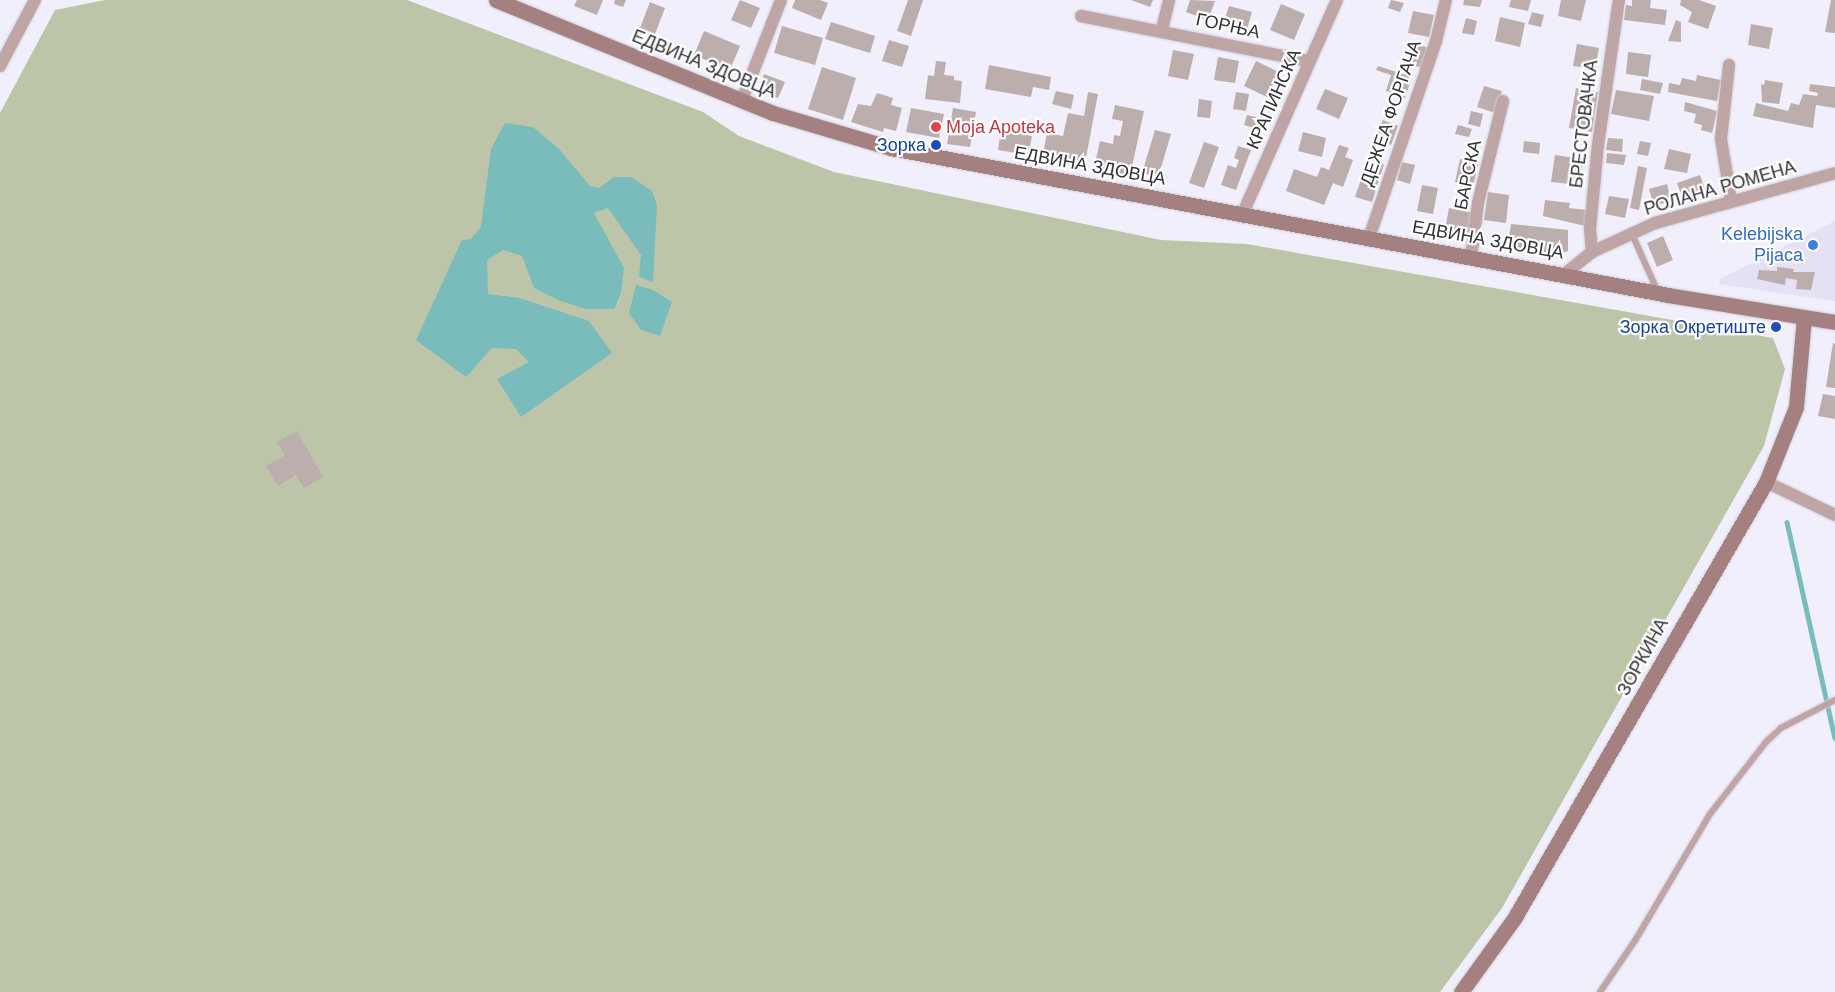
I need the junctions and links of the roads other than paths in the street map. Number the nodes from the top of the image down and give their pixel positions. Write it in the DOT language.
graph roads {
  1 [pos="35,0"];
  2 [pos="496,0"];
  3 [pos="781,0"];
  4 [pos="1169,0"];
  5 [pos="1337,0"];
  6 [pos="1446,0"];
  7 [pos="1619,0"];
  8 [pos="1081,16"];
  9 [pos="1162,29"];
  10 [pos="1309,61"];
  11 [pos="1729,65"];
  12 [pos="0,66"];
  13 [pos="742,100"];
  14 [pos="1503,101"];
  15 [pos="1835,173"];
  16 [pos="1732,200"];
  17 [pos="1243,213"];
  18 [pos="1632,234"];
  19 [pos="1369,238"];
  20 [pos="1592,252"];
  21 [pos="1471,257"];
  22 [pos="1566,274"];
  23 [pos="1663,294"];
  24 [pos="1804,318"];
  25 [pos="1835,322"];
  26 [pos="1766,482"];
  27 [pos="1835,515"];
  28 [pos="1834,701"];
  29 [pos="1461,992"];
  30 [pos="1600,992"];
  1 -- 12 [label="street"];
  2 -- 13 [label="main road, ЕДВИНА ЗДОВЦА"];
  3 -- 13 [label="street"];
  4 -- 9 [label="street"];
  5 -- 10 [label="street, КРАПИНСКА"];
  6 -- 19 [label="street, ДЕЖЕА ФОРГАЧА"];
  7 -- 20 [label="street, БРЕСТОВАЧКА"];
  8 -- 9 [label="street, ГОРЊА"];
  9 -- 10 [label="street, ГОРЊА"];
  10 -- 17 [label="street, КРАПИНСКА"];
  11 -- 16 [label="street"];
  13 -- 17 [label="main road, ЕДВИНА ЗДОВЦА"];
  14 -- 21 [label="street, БАРСКА"];
  15 -- 16 [label="street, РОЛАНА РОМЕНА"];
  16 -- 18 [label="street, РОЛАНА РОМЕНА"];
  17 -- 19 [label="main road, ЕДВИНА ЗДОВЦА"];
  18 -- 20 [label="street, РОЛАНА РОМЕНА"];
  18 -- 23 [label="lane"];
  19 -- 21 [label="main road, ЕДВИНА ЗДОВЦА"];
  20 -- 22 [label="street, РОЛАНА РОМЕНА"];
  21 -- 22 [label="main road, ЕДВИНА ЗДОВЦА"];
  22 -- 23 [label="main road, ЕДВИНА ЗДОВЦА"];
  23 -- 24 [label="main road, ЕДВИНА ЗДОВЦА"];
  24 -- 25 [label="main road, ЕДВИНА ЗДОВЦА"];
  24 -- 26 [label="main road, ЗОРКИНА"];
  26 -- 27 [label="street"];
  26 -- 29 [label="main road, ЗОРКИНА"];
  28 -- 30 [label="lane"];
}
